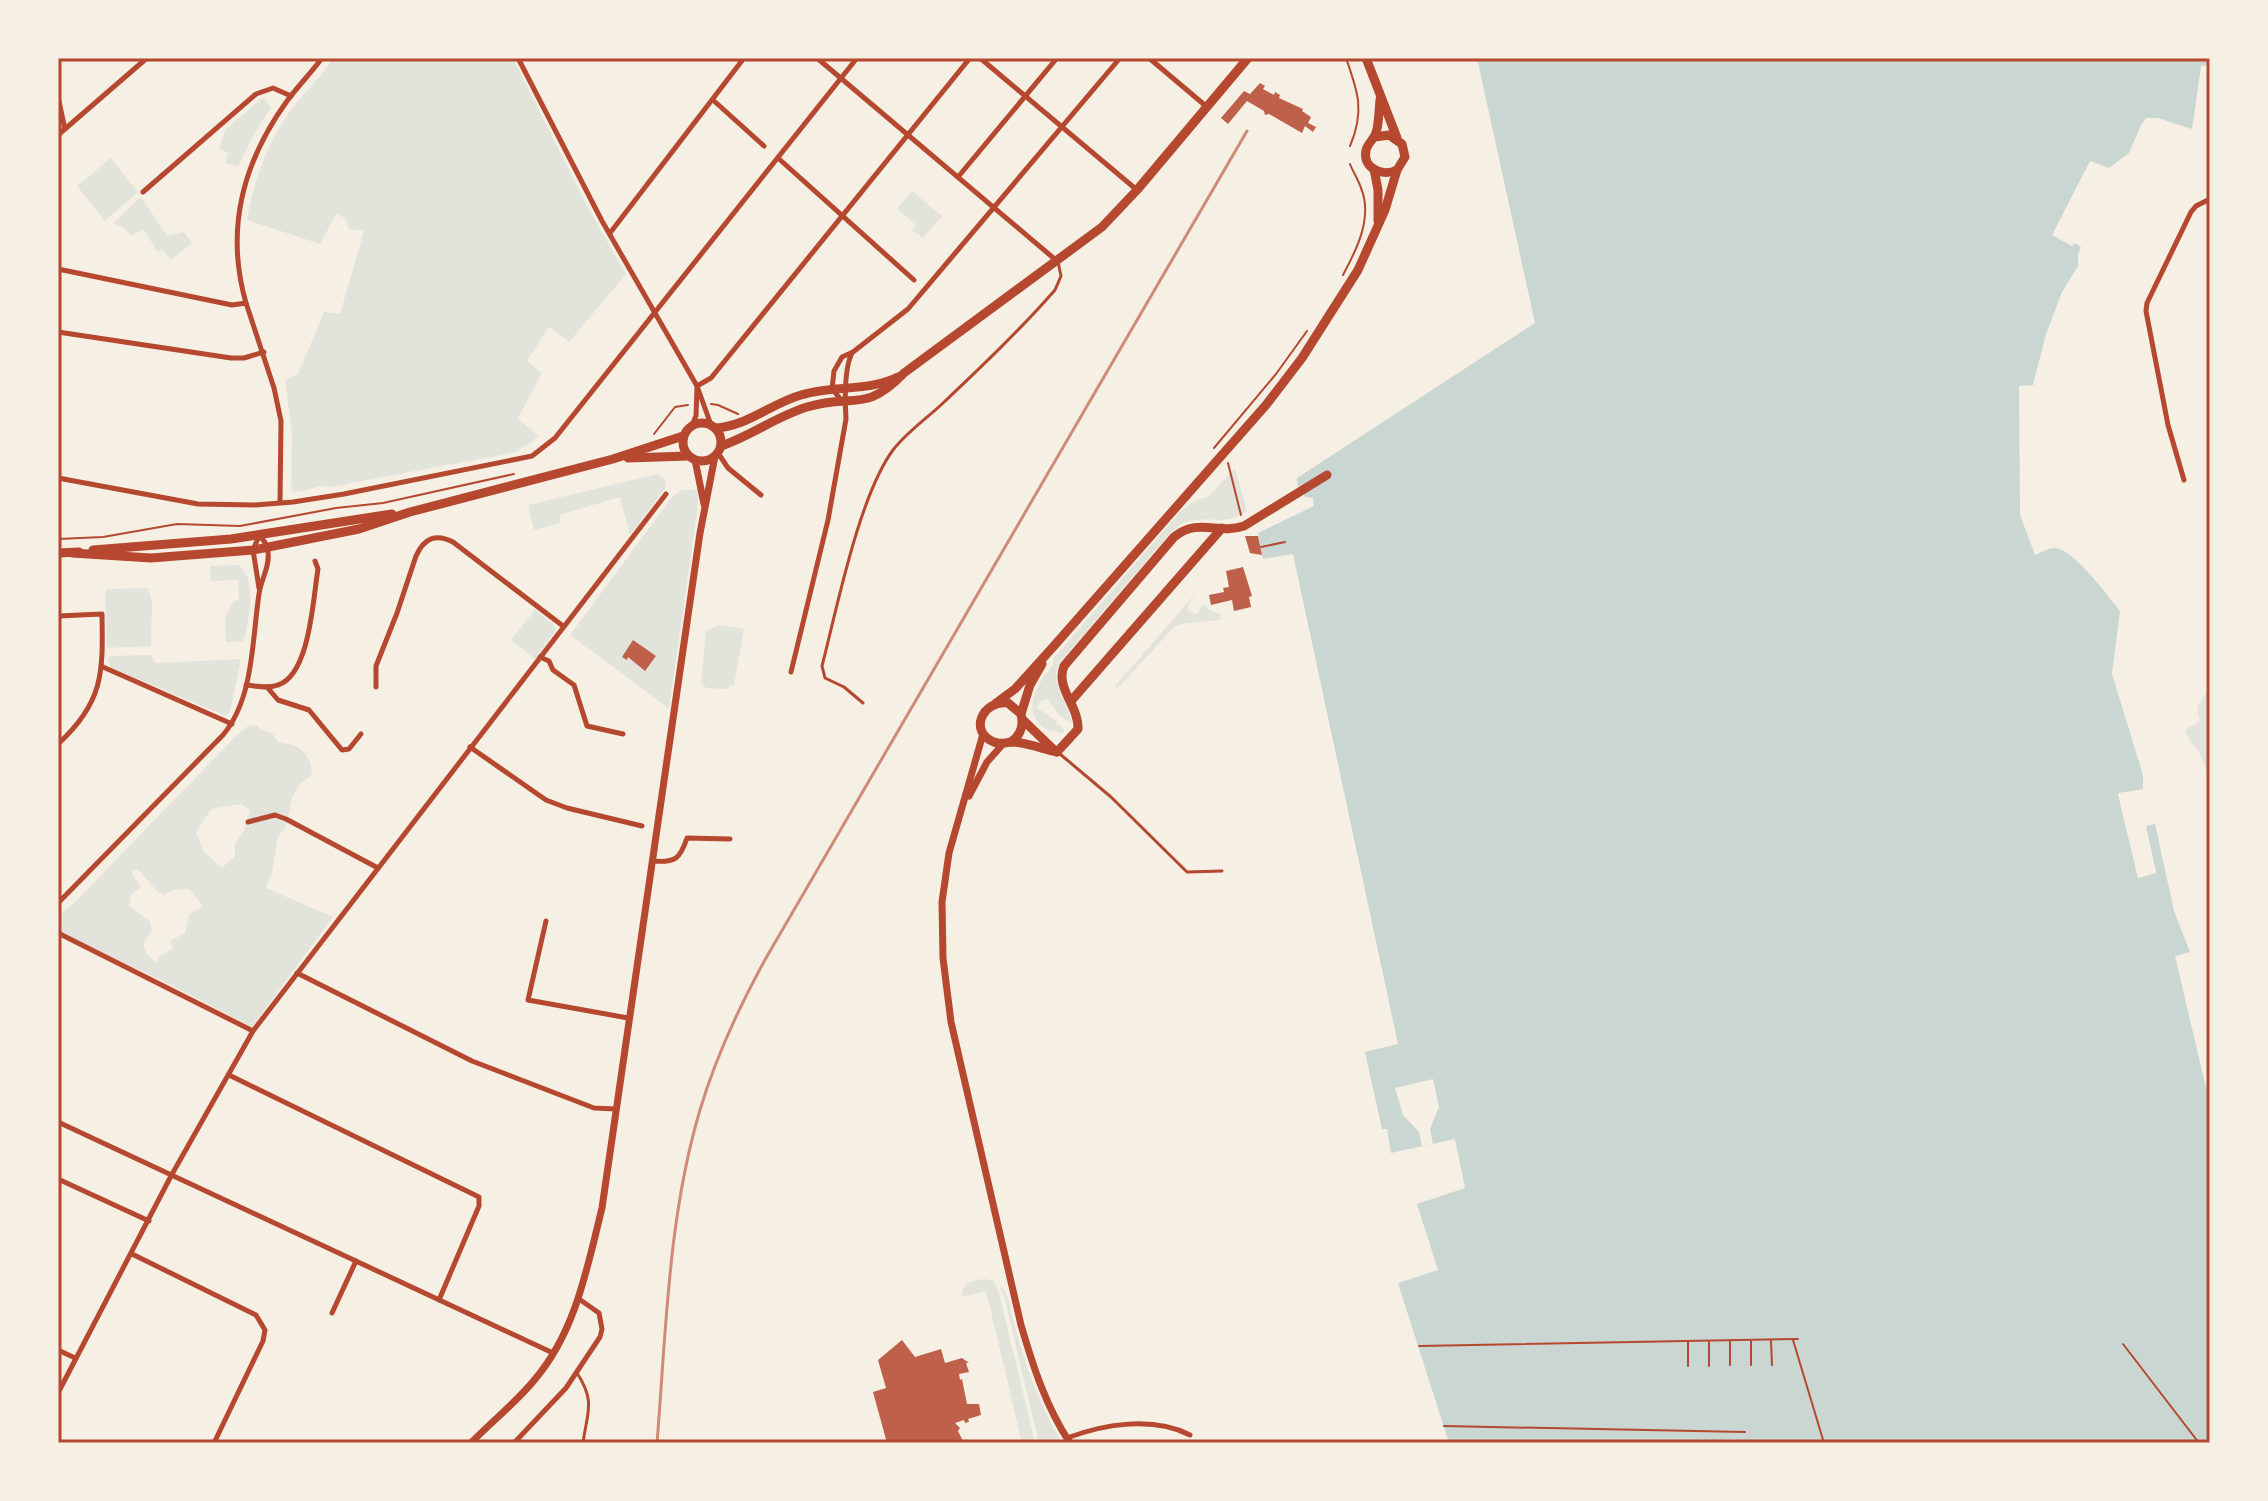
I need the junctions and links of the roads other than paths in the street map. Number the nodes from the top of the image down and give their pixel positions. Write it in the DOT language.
graph roads {
  1 [pos="147,58"];
  2 [pos="322,58"];
  3 [pos="518,58"];
  4 [pos="744,58"];
  5 [pos="817,58"];
  6 [pos="857,58"];
  7 [pos="970,58"];
  8 [pos="980,58"];
  9 [pos="1057,58"];
  10 [pos="1120,58"];
  11 [pos="1149,58"];
  12 [pos="1248,58"];
  13 [pos="1366,58"];
  14 [pos="841,78"];
  15 [pos="291,96"];
  16 [pos="1025,96"];
  17 [pos="58,97"];
  18 [pos="713,100"];
  19 [pos="1380,100"];
  20 [pos="1208,107"];
  21 [pos="1062,127"];
  22 [pos="65,129"];
  23 [pos="908,134"];
  24 [pos="58,135"];
  25 [pos="1375,137"];
  26 [pos="1397,138"];
  27 [pos="764,146"];
  28 [pos="778,158"];
  29 [pos="1374,169"];
  30 [pos="1397,170"];
  31 [pos="958,177"];
  32 [pos="1137,190"];
  33 [pos="143,192"];
  34 [pos="2210,199"];
  35 [pos="994,207"];
  36 [pos="842,216"];
  37 [pos="1378,224"];
  38 [pos="610,233"];
  39 [pos="1058,262"];
  40 [pos="58,269"];
  41 [pos="914,280"];
  42 [pos="246,303"];
  43 [pos="655,312"];
  44 [pos="58,332"];
  45 [pos="264,352"];
  46 [pos="853,352"];
  47 [pos="904,373"];
  48 [pos="697,386"];
  49 [pos="848,388"];
  50 [pos="832,389"];
  51 [pos="844,403"];
  52 [pos="692,425"];
  53 [pos="713,426"];
  54 [pos="683,436"];
  55 [pos="718,451"];
  56 [pos="692,458"];
  57 [pos="613,459"];
  58 [pos="1327,475"];
  59 [pos="58,478"];
  60 [pos="2184,480"];
  61 [pos="666,494"];
  62 [pos="761,495"];
  63 [pos="280,503"];
  64 [pos="704,506"];
  65 [pos="410,512"];
  66 [pos="1222,528"];
  67 [pos="259,535"];
  68 [pos="268,547"];
  69 [pos="253,550"];
  70 [pos="58,553"];
  71 [pos="72,553"];
  72 [pos="315,561"];
  73 [pos="260,589"];
  74 [pos="58,616"];
  75 [pos="563,626"];
  76 [pos="1053,647"];
  77 [pos="540,657"];
  78 [pos="103,667"];
  79 [pos="791,672"];
  80 [pos="246,685"];
  81 [pos="267,687"];
  82 [pos="376,687"];
  83 [pos="1071,701"];
  84 [pos="863,703"];
  85 [pos="996,703"];
  86 [pos="1022,717"];
  87 [pos="232,724"];
  88 [pos="983,732"];
  89 [pos="361,734"];
  90 [pos="623,734"];
  91 [pos="1007,743"];
  92 [pos="58,744"];
  93 [pos="470,747"];
  94 [pos="1057,752"];
  95 [pos="963,809"];
  96 [pos="248,822"];
  97 [pos="642,826"];
  98 [pos="730,839"];
  99 [pos="653,861"];
  100 [pos="378,868"];
  101 [pos="1222,871"];
  102 [pos="58,903"];
  103 [pos="546,921"];
  104 [pos="58,933"];
  105 [pos="297,973"];
  106 [pos="628,1018"];
  107 [pos="253,1031"];
  108 [pos="229,1075"];
  109 [pos="616,1109"];
  110 [pos="58,1122"];
  111 [pos="171,1176"];
  112 [pos="58,1179"];
  113 [pos="149,1221"];
  114 [pos="132,1254"];
  115 [pos="356,1261"];
  116 [pos="579,1299"];
  117 [pos="439,1300"];
  118 [pos="332,1313"];
  119 [pos="58,1350"];
  120 [pos="554,1354"];
  121 [pos="75,1358"];
  122 [pos="577,1373"];
  123 [pos="58,1393"];
  124 [pos="1190,1435"];
  125 [pos="1068,1441"];
  126 [pos="214,1443"];
  127 [pos="471,1443"];
  128 [pos="514,1443"];
  129 [pos="583,1443"];
  130 [pos="1196,1443"];
  1 -- 22 [label="street"];
  2 -- 15 [label="street"];
  3 -- 38 [label="street"];
  4 -- 18 [label="street"];
  5 -- 14 [label="street"];
  6 -- 14 [label="street"];
  7 -- 23 [label="street"];
  8 -- 16 [label="street"];
  9 -- 16 [label="street"];
  10 -- 21 [label="street"];
  11 -- 20 [label="street"];
  12 -- 20 [label="highway"];
  13 -- 19 [label="highway"];
  14 -- 23 [label="street"];
  14 -- 28 [label="street"];
  15 -- 33 [label="street"];
  15 -- 42 [label="street"];
  16 -- 21 [label="street"];
  16 -- 31 [label="street"];
  17 -- 22 [label="street"];
  18 -- 27 [label="street"];
  18 -- 38 [label="street"];
  19 -- 25 [label="highway"];
  19 -- 26 [label="highway"];
  20 -- 32 [label="highway"];
  21 -- 32 [label="street"];
  21 -- 35 [label="street"];
  22 -- 24 [label="street"];
  23 -- 31 [label="street"];
  23 -- 36 [label="street"];
  25 -- 26 [label="highway"];
  25 -- 29 [label="highway"];
  26 -- 30 [label="highway"];
  28 -- 36 [label="street"];
  28 -- 43 [label="street"];
  29 -- 30 [label="highway"];
  29 -- 37 [label="highway"];
  30 -- 37 [label="highway"];
  31 -- 35 [label="street"];
  32 -- 39 [label="highway"];
  34 -- 60 [label="street"];
  35 -- 39 [label="street"];
  35 -- 46 [label="street"];
  36 -- 41 [label="street"];
  36 -- 48 [label="street"];
  37 -- 76 [label="highway"];
  38 -- 43 [label="street"];
  39 -- 47 [label="highway"];
  39 -- 84 [label="lane"];
  40 -- 42 [label="street"];
  42 -- 45 [label="street"];
  43 -- 48 [label="street"];
  43 -- 63 [label="street"];
  44 -- 45 [label="street"];
  45 -- 63 [label="street"];
  46 -- 49 [label="street"];
  46 -- 50 [label="street"];
  47 -- 49 [label="highway"];
  47 -- 51 [label="highway"];
  48 -- 52 [label="street"];
  48 -- 53 [label="street"];
  49 -- 50 [label="highway"];
  49 -- 51 [label="street"];
  50 -- 51 [label="street"];
  50 -- 53 [label="highway"];
  51 -- 55 [label="highway"];
  51 -- 79 [label="street"];
  52 -- 53 [label="highway"];
  52 -- 54 [label="highway"];
  53 -- 55 [label="highway"];
  54 -- 56 [label="highway"];
  54 -- 57 [label="highway"];
  55 -- 56 [label="highway"];
  55 -- 62 [label="street"];
  55 -- 64 [label="street"];
  56 -- 57 [label="highway"];
  56 -- 64 [label="street"];
  57 -- 65 [label="highway"];
  58 -- 66 [label="highway"];
  59 -- 63 [label="street"];
  61 -- 75 [label="street"];
  64 -- 99 [label="street"];
  65 -- 67 [label="highway"];
  65 -- 68 [label="highway"];
  66 -- 83 [label="highway"];
  66 -- 83 [label="highway"];
  67 -- 68 [label="street"];
  67 -- 69 [label="street"];
  67 -- 71 [label="highway"];
  68 -- 69 [label="highway"];
  68 -- 73 [label="street"];
  69 -- 71 [label="highway"];
  69 -- 73 [label="street"];
  70 -- 71 [label="highway"];
  72 -- 81 [label="street"];
  73 -- 80 [label="street"];
  74 -- 78 [label="street"];
  75 -- 77 [label="street"];
  75 -- 82 [label="street"];
  76 -- 85 [label="highway"];
  76 -- 86 [label="highway"];
  77 -- 90 [label="street"];
  77 -- 93 [label="street"];
  78 -- 87 [label="street"];
  78 -- 92 [label="street"];
  80 -- 81 [label="street"];
  80 -- 87 [label="street"];
  81 -- 89 [label="street"];
  83 -- 94 [label="highway"];
  85 -- 86 [label="highway"];
  85 -- 88 [label="highway"];
  86 -- 91 [label="highway"];
  86 -- 94 [label="highway"];
  87 -- 102 [label="street"];
  88 -- 91 [label="highway"];
  88 -- 95 [label="street"];
  91 -- 94 [label="highway"];
  91 -- 95 [label="street"];
  93 -- 97 [label="street"];
  93 -- 100 [label="street"];
  94 -- 101 [label="lane"];
  95 -- 125 [label="street"];
  96 -- 100 [label="street"];
  98 -- 99 [label="street"];
  99 -- 106 [label="street"];
  100 -- 105 [label="street"];
  103 -- 106 [label="street"];
  104 -- 107 [label="street"];
  105 -- 107 [label="street"];
  105 -- 109 [label="street"];
  106 -- 109 [label="street"];
  107 -- 108 [label="street"];
  108 -- 111 [label="street"];
  108 -- 117 [label="street"];
  109 -- 116 [label="street"];
  110 -- 111 [label="street"];
  111 -- 113 [label="street"];
  111 -- 115 [label="street"];
  112 -- 113 [label="street"];
  113 -- 114 [label="street"];
  114 -- 121 [label="street"];
  114 -- 126 [label="street"];
  115 -- 117 [label="street"];
  115 -- 118 [label="street"];
  116 -- 120 [label="street"];
  116 -- 122 [label="street"];
  117 -- 120 [label="street"];
  119 -- 121 [label="street"];
  120 -- 127 [label="street"];
  121 -- 123 [label="street"];
  122 -- 128 [label="street"];
  122 -- 129 [label="lane"];
  124 -- 125 [label="street"];
  124 -- 130 [label="lane"];
}
